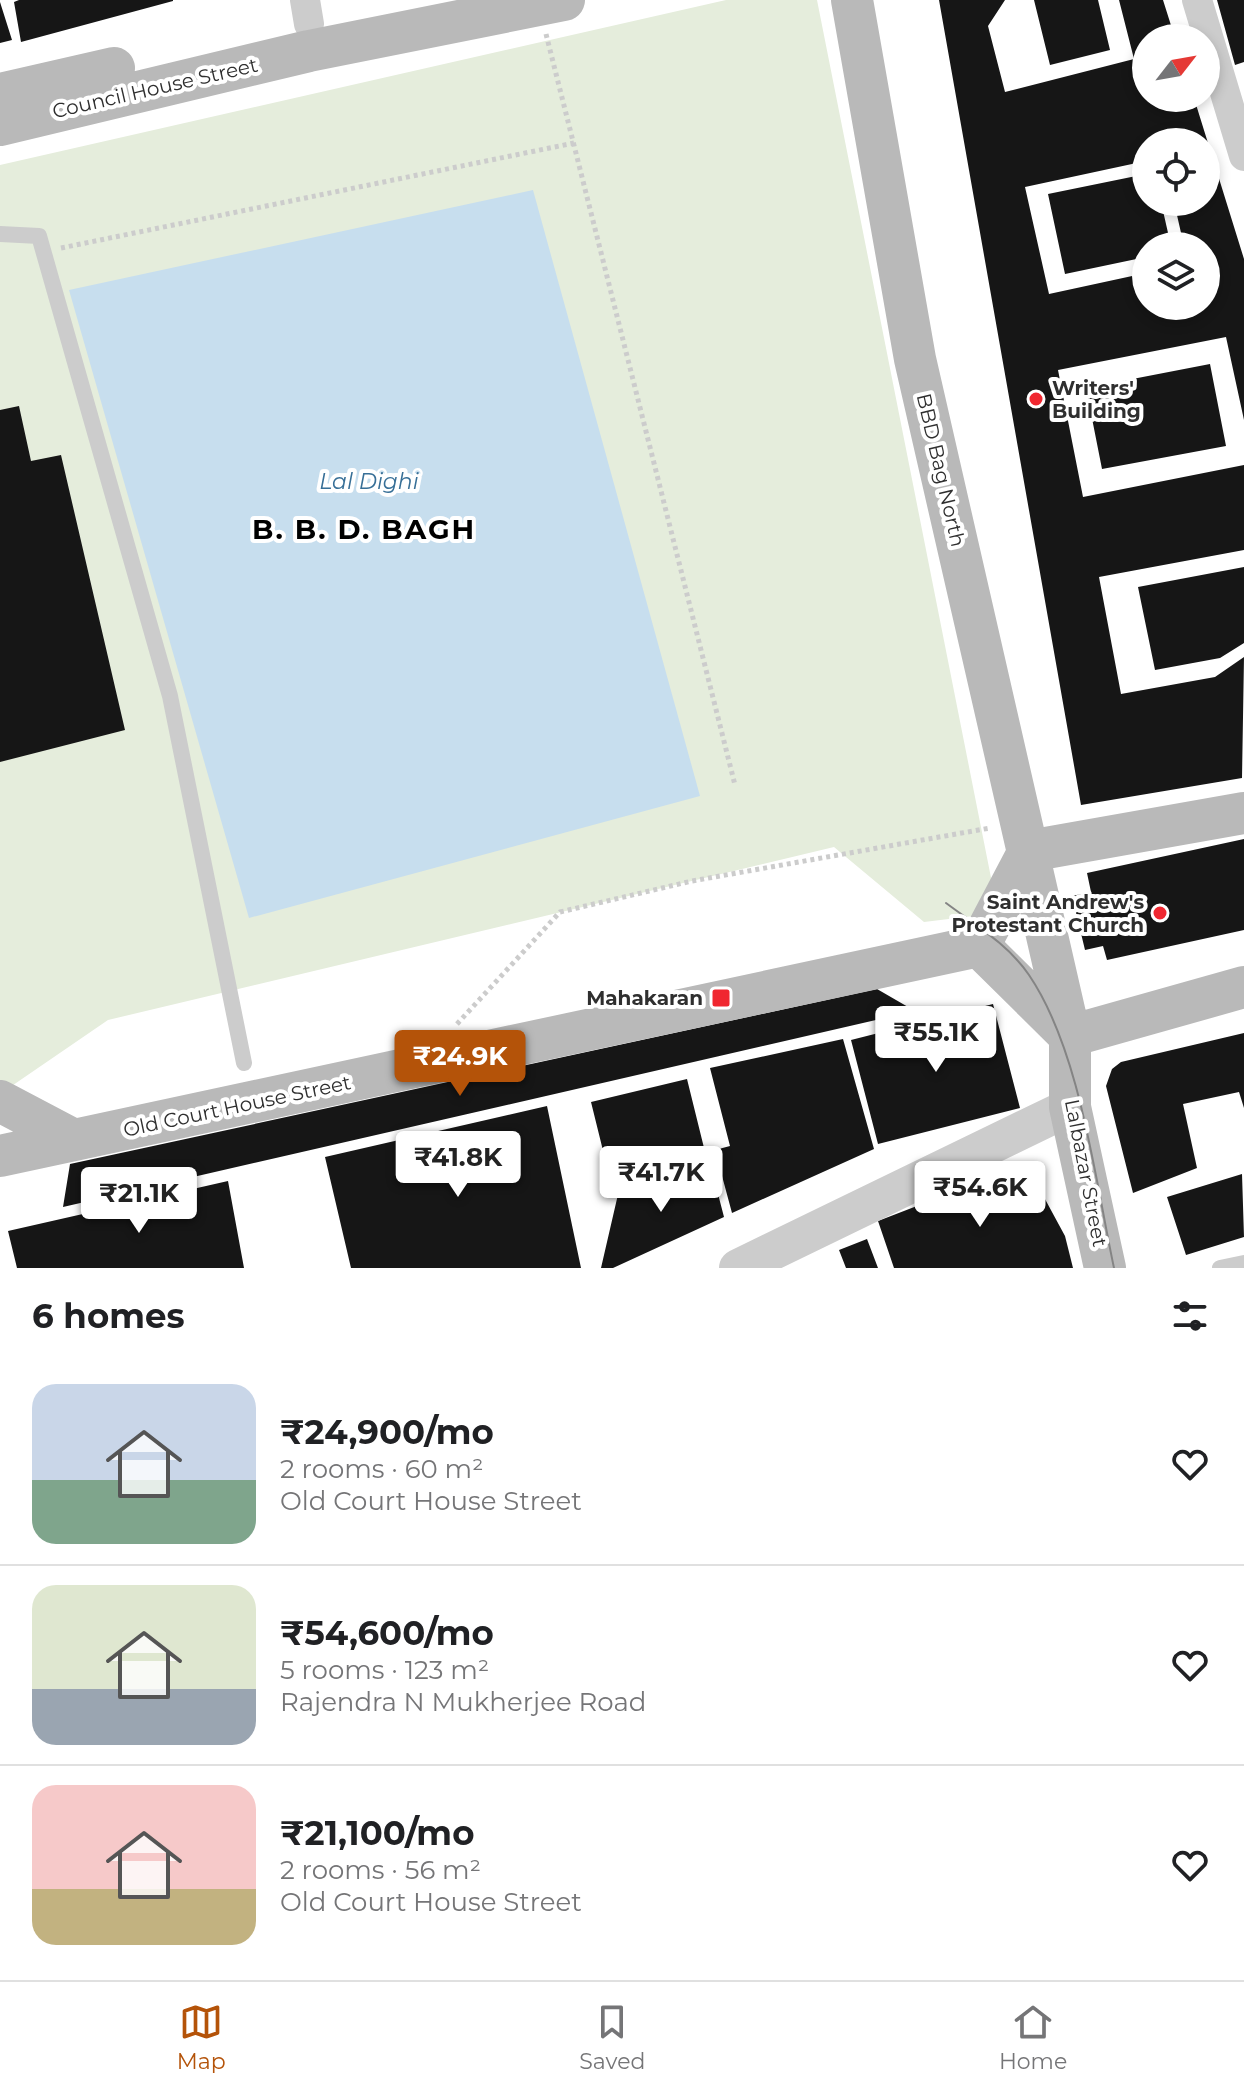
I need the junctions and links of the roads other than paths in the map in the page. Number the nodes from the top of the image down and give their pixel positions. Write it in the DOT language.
graph roads {
  1 [pos="428,0"];
  2 [pos="852,0"];
  3 [pos="1197,0"];
  4 [pos="552,3"];
  5 [pos="308,25"];
  6 [pos="0,94"];
  7 [pos="0,125"];
  8 [pos="1244,156"];
  9 [pos="0,234"];
  10 [pos="1244,813"];
  11 [pos="1026,836"];
  12 [pos="1048,936"];
  13 [pos="979,946"];
  14 [pos="1244,987"];
  15 [pos="1070,1036"];
  16 [pos="244,1063"];
  17 [pos="0,1101"];
  18 [pos="1070,1107"];
  19 [pos="74,1140"];
  20 [pos="0,1156"];
  21 [pos="1244,1263"];
  22 [pos="738,1268"];
  23 [pos="1105,1268"];
  24 [pos="1220,1268"];
  1 -- 5 [label="main road"];
  2 -- 11 [label="main road, BBD Bag North"];
  3 -- 8 [label="street"];
  4 -- 5 [label="main road"];
  5 -- 6 [label="main road"];
  5 -- 7 [label="main road, Council House Street"];
  9 -- 16 [label="lane"];
  10 -- 11 [label="main road"];
  11 -- 12 [label="main road, BBD Bag North"];
  11 -- 13 [label="main road"];
  12 -- 15 [label="main road, Lalbazar Street"];
  13 -- 15 [label="main road"];
  13 -- 19 [label="main road, Old Court House Street"];
  14 -- 15 [label="main road"];
  15 -- 18 [label="main road, Lalbazar Street"];
  17 -- 19 [label="main road"];
  18 -- 22 [label="street"];
  18 -- 23 [label="main road, Lalbazar Street"];
  19 -- 20 [label="main road, Old Court House Street"];
  21 -- 24 [label="lane"];
}
